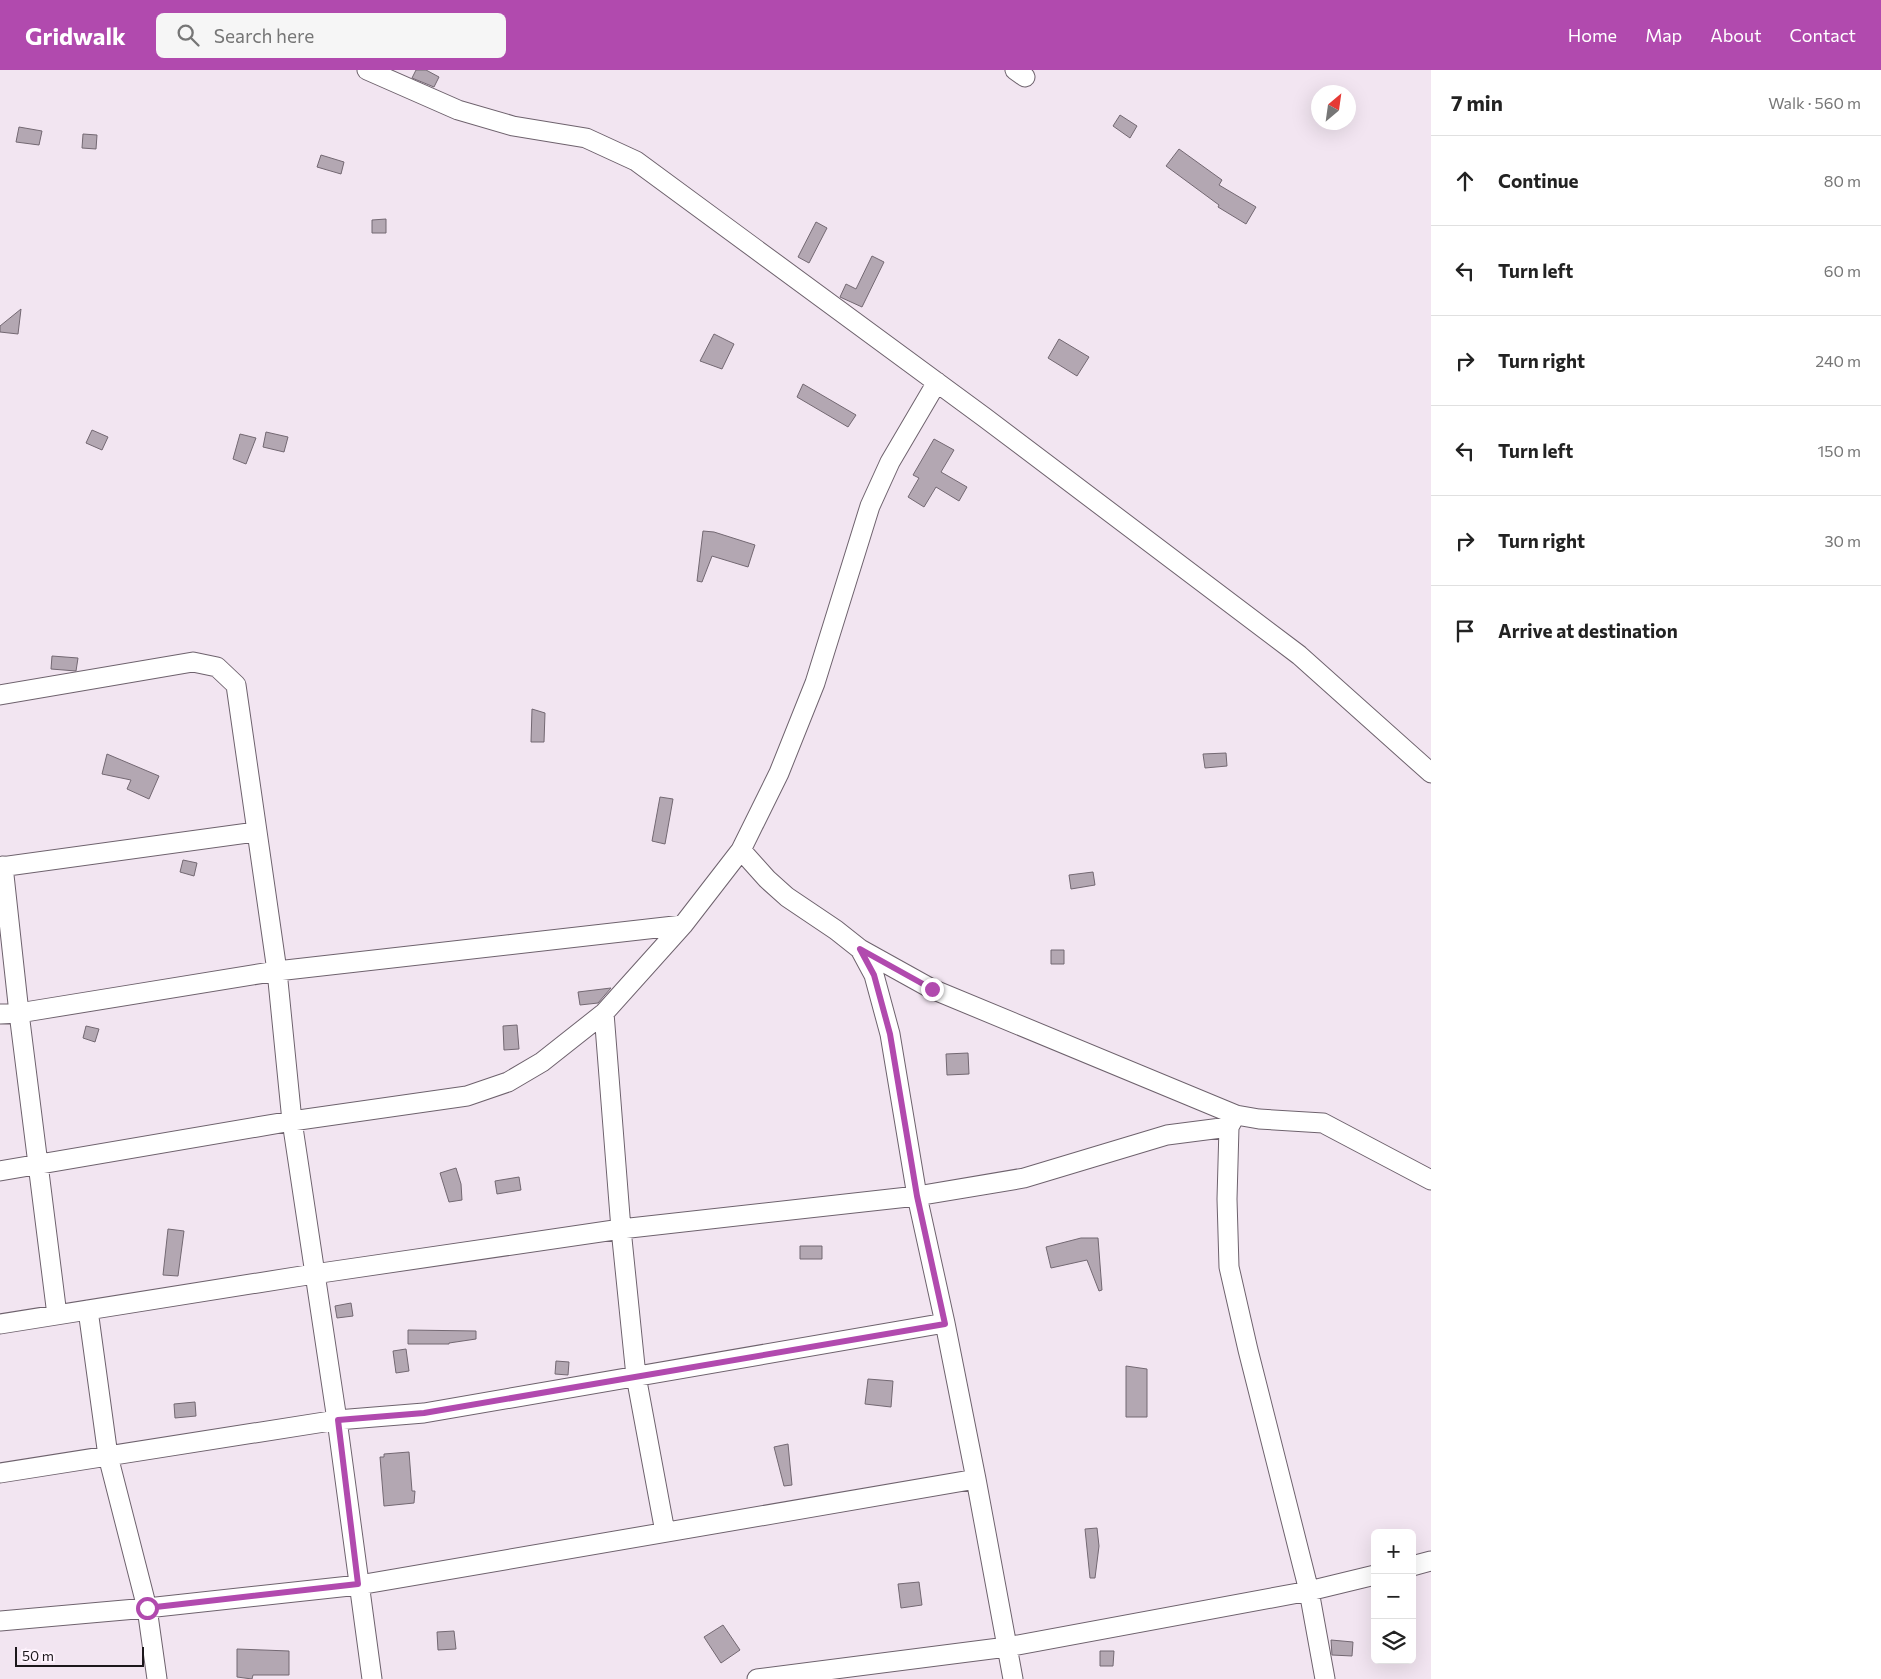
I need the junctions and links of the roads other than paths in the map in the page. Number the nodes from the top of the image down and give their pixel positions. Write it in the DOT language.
graph roads {
  1 [pos="367,70"];
  2 [pos="937,382"];
  3 [pos="0,695"];
  4 [pos="1431,773"];
  5 [pos="256,832"];
  6 [pos="741,850"];
  7 [pos="2,866"];
  8 [pos="683,925"];
  9 [pos="860,949"];
  10 [pos="277,971"];
  11 [pos="604,1013"];
  12 [pos="9,1014"];
  13 [pos="292,1121"];
  14 [pos="1232,1121"];
  15 [pos="38,1164"];
  16 [pos="0,1171"];
  17 [pos="1431,1180"];
  18 [pos="917,1196"];
  19 [pos="621,1229"];
  20 [pos="314,1274"];
  21 [pos="88,1310"];
  22 [pos="58,1315"];
  23 [pos="0,1324"];
  24 [pos="945,1324"];
  25 [pos="636,1376"];
  26 [pos="338,1420"];
  27 [pos="108,1456"];
  28 [pos="0,1473"];
  29 [pos="976,1479"];
  30 [pos="665,1532"];
  31 [pos="1431,1562"];
  32 [pos="1416,1565"];
  33 [pos="1371,1576"];
  34 [pos="358,1584"];
  35 [pos="1309,1591"];
  36 [pos="147,1608"];
  37 [pos="0,1621"];
  38 [pos="1007,1647"];
  39 [pos="157,1679"];
  40 [pos="372,1679"];
  41 [pos="757,1679"];
  42 [pos="1012,1679"];
  43 [pos="1325,1679"];
  1 -- 2 [label="street"];
  2 -- 4 [label="street"];
  2 -- 6 [label="street"];
  3 -- 5 [label="street"];
  5 -- 7 [label="street"];
  5 -- 10 [label="street"];
  6 -- 8 [label="street"];
  6 -- 9 [label="street"];
  7 -- 12 [label="street"];
  8 -- 10 [label="street"];
  8 -- 11 [label="street"];
  9 -- 14 [label="street"];
  9 -- 18 [label="street"];
  10 -- 12 [label="street"];
  10 -- 13 [label="street"];
  11 -- 13 [label="street"];
  11 -- 19 [label="street"];
  12 -- 15 [label="street"];
  13 -- 15 [label="street"];
  13 -- 20 [label="street"];
  14 -- 17 [label="street"];
  14 -- 18 [label="street"];
  14 -- 35 [label="street"];
  15 -- 16 [label="street"];
  15 -- 22 [label="street"];
  18 -- 19 [label="street"];
  18 -- 24 [label="street"];
  19 -- 20 [label="street"];
  19 -- 25 [label="street"];
  20 -- 21 [label="street"];
  20 -- 26 [label="street"];
  21 -- 22 [label="street"];
  21 -- 27 [label="street"];
  22 -- 23 [label="street"];
  24 -- 25 [label="street"];
  24 -- 29 [label="street"];
  25 -- 26 [label="street"];
  25 -- 30 [label="street"];
  26 -- 27 [label="street"];
  26 -- 34 [label="street"];
  27 -- 28 [label="street"];
  27 -- 36 [label="street"];
  29 -- 30 [label="street"];
  29 -- 38 [label="street"];
  30 -- 34 [label="street"];
  31 -- 32 [label="street"];
  33 -- 35 [label="street"];
  34 -- 36 [label="street"];
  34 -- 40 [label="street"];
  35 -- 38 [label="street"];
  35 -- 43 [label="street"];
  36 -- 37 [label="street"];
  36 -- 39 [label="street"];
  38 -- 41 [label="street"];
  38 -- 42 [label="street"];
}
